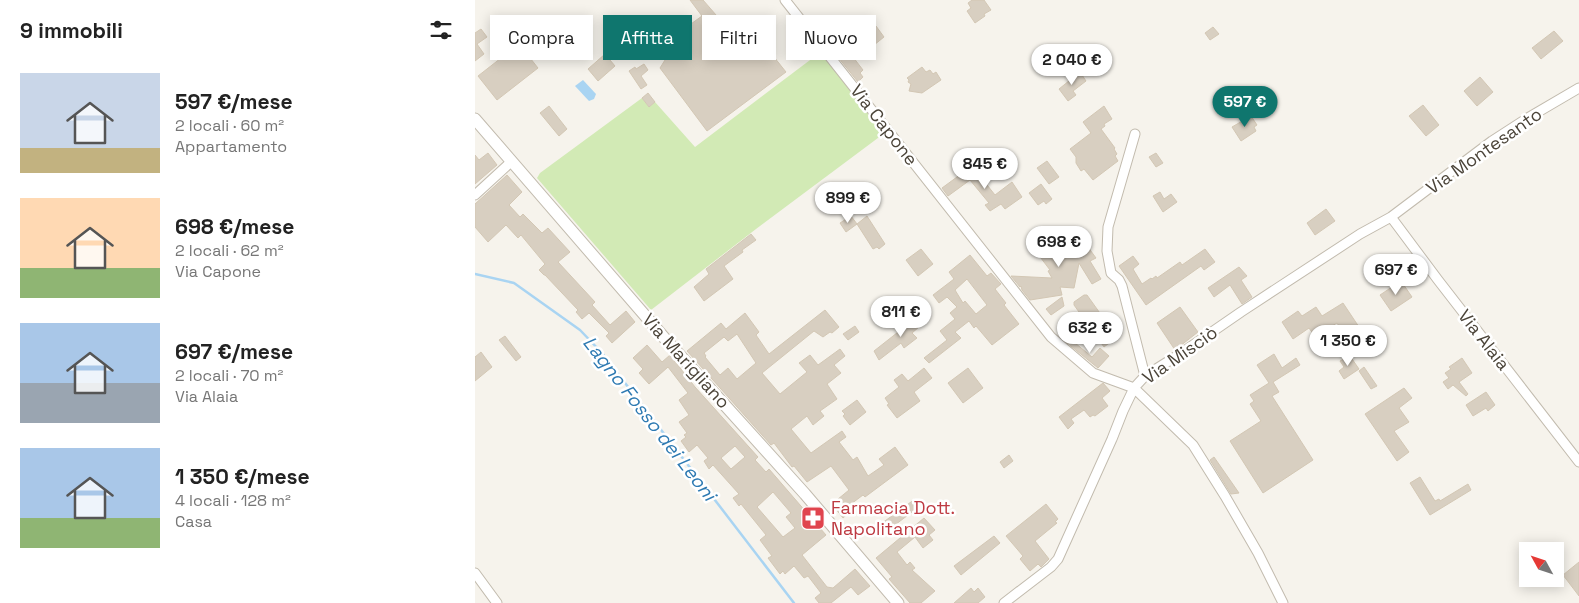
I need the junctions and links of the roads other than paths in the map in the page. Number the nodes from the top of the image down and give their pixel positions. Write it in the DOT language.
graph roads {
  1 [pos="785,0"];
  2 [pos="1579,88"];
  3 [pos="475,118"];
  4 [pos="1135,134"];
  5 [pos="512,161"];
  6 [pos="475,195"];
  7 [pos="1391,216"];
  8 [pos="1145,376"];
  9 [pos="1134,388"];
  10 [pos="1579,462"];
  11 [pos="475,573"];
  12 [pos="497,603"];
  13 [pos="897,603"];
  14 [pos="1004,603"];
  15 [pos="1283,603"];
  1 -- 9 [label="street, Via Capone"];
  2 -- 7 [label="street, Via Montesanto"];
  3 -- 5 [label="street, Via Marigliano"];
  4 -- 8 [label="street"];
  5 -- 6 [label="street"];
  5 -- 13 [label="street, Via Marigliano"];
  7 -- 8 [label="street, Via Misciò"];
  7 -- 10 [label="street, Via Alaia"];
  8 -- 9 [label="street, Via Misciò"];
  9 -- 14 [label="street, Via Misciò"];
  9 -- 15 [label="street"];
  11 -- 12 [label="street"];
}
